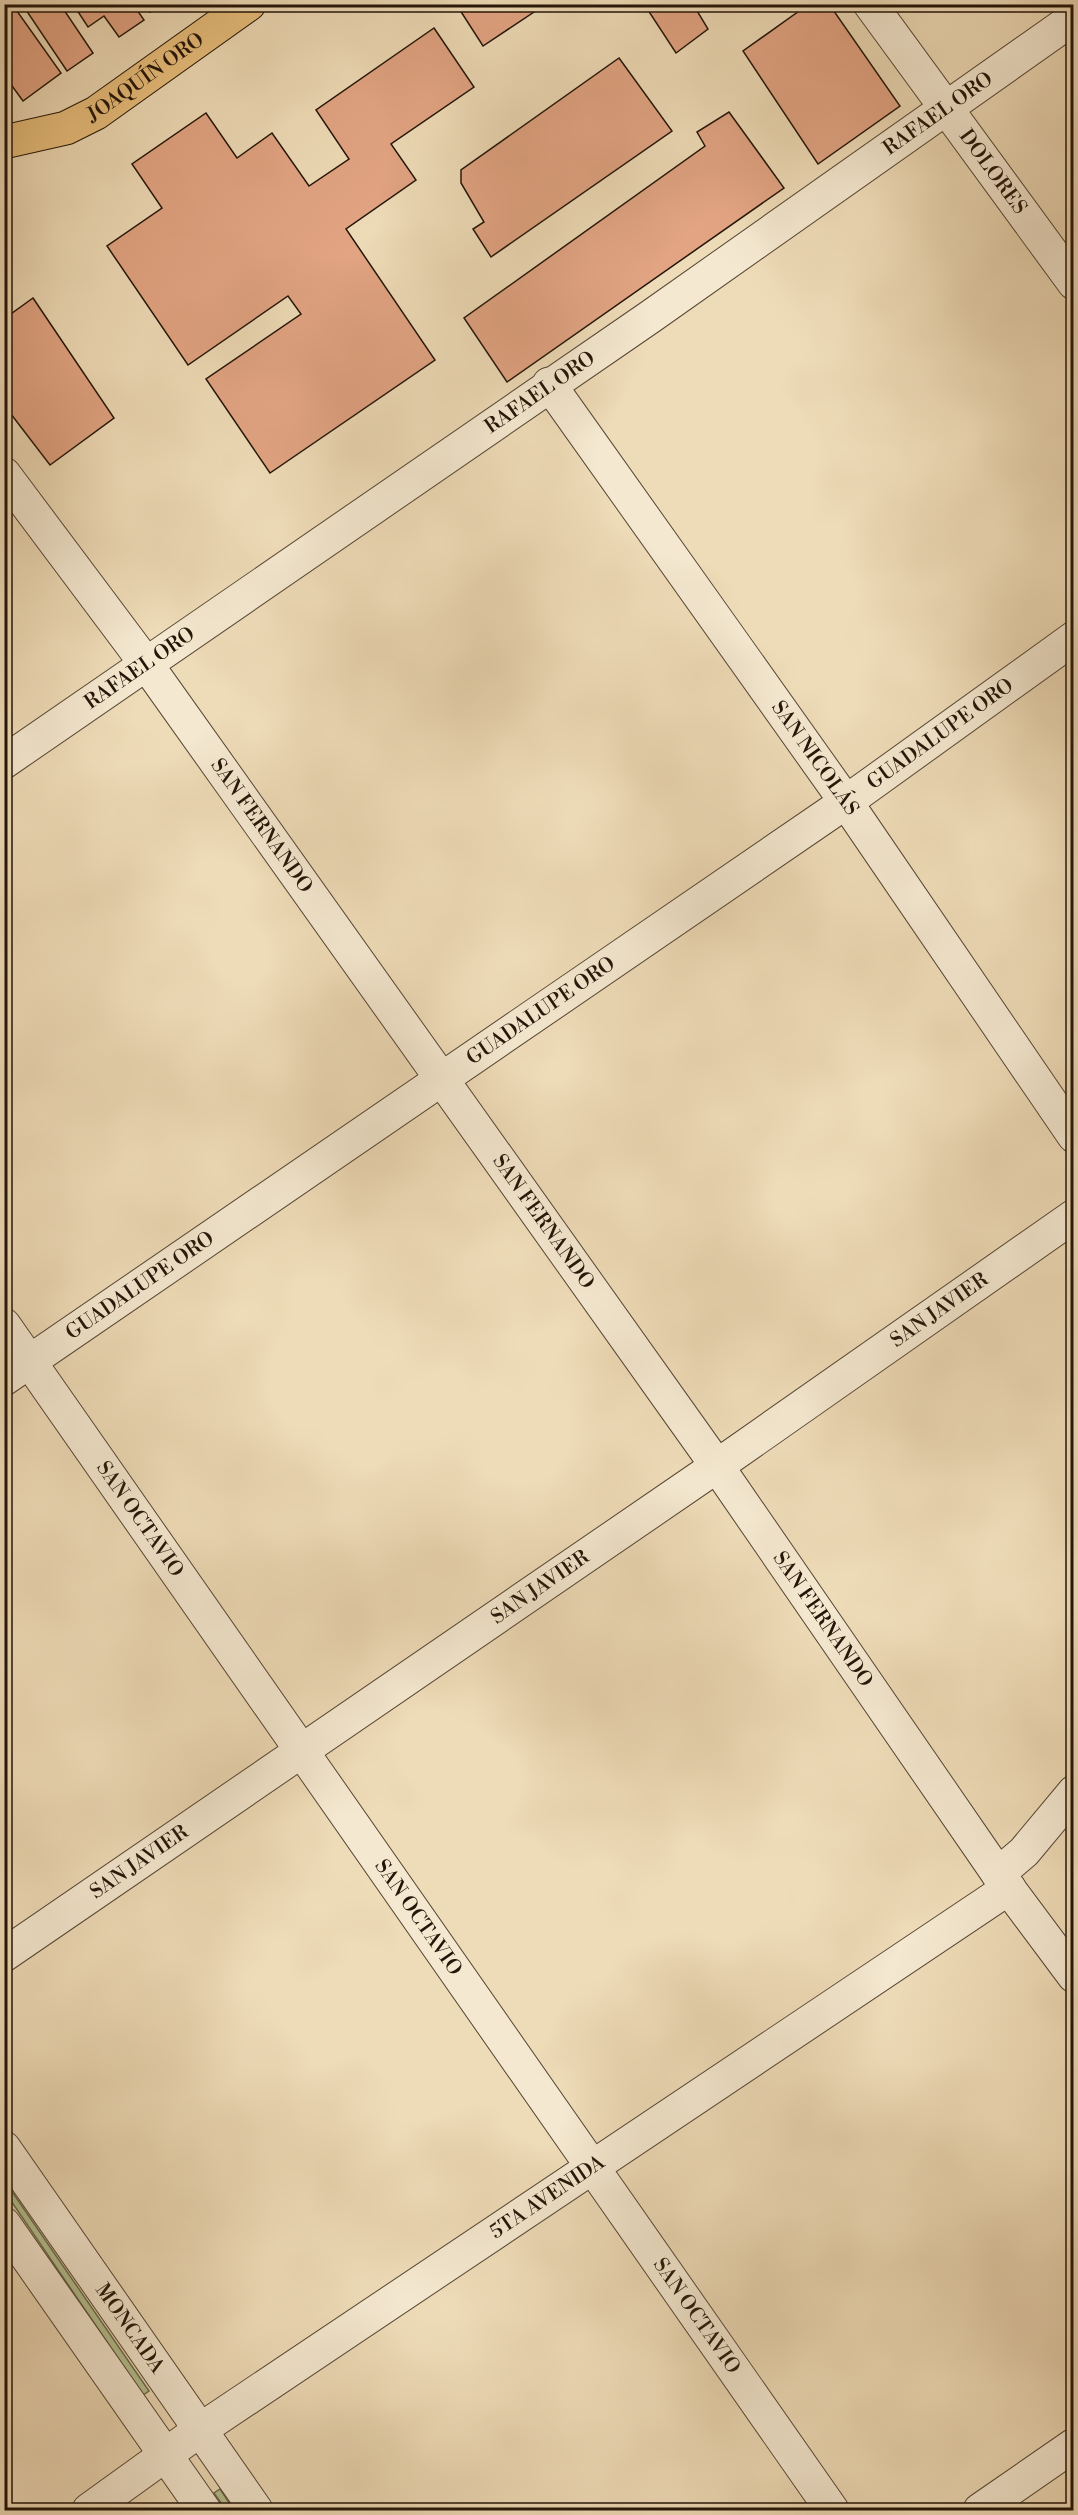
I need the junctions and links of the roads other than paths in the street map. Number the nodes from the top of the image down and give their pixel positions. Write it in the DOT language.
graph roads {
  1 [pos="249,4"];
  2 [pos="870,4"];
  3 [pos="1074,18"];
  4 [pos="946,110"];
  5 [pos="20,139"];
  6 [pos="1074,283"];
  7 [pos="549,384"];
  8 [pos="4,474"];
  9 [pos="1074,638"];
  10 [pos="147,665"];
  11 [pos="4,762"];
  12 [pos="846,802"];
  13 [pos="441,1081"];
  14 [pos="1074,1136"];
  15 [pos="1074,1216"];
  16 [pos="4,1325"];
  17 [pos="17,1371"];
  18 [pos="717,1466"];
  19 [pos="302,1752"];
  20 [pos="1074,1791"];
  21 [pos="1004,1881"];
  22 [pos="4,1955"];
  23 [pos="1074,1976"];
  24 [pos="4,2148"];
  25 [pos="592,2169"];
  26 [pos="4,2224"];
  27 [pos="200,2430"];
  28 [pos="1074,2445"];
  29 [pos="167,2457"];
  30 [pos="89,2511"];
  31 [pos="204,2511"];
  32 [pos="256,2511"];
  33 [pos="832,2511"];
  34 [pos="980,2511"];
  1 -- 5 [label="main road, JOAQUÍN ORO"];
  2 -- 4 [label="street, DOLORES"];
  3 -- 4 [label="street, RAFAEL ORO"];
  4 -- 6 [label="street, DOLORES"];
  4 -- 7 [label="street, RAFAEL ORO"];
  7 -- 10 [label="street, RAFAEL ORO"];
  7 -- 12 [label="street, SAN NICOLÁS"];
  8 -- 10 [label="street, SAN FERNANDO"];
  9 -- 12 [label="street, GUADALUPE ORO"];
  10 -- 11 [label="street, RAFAEL ORO"];
  10 -- 13 [label="street, SAN FERNANDO"];
  12 -- 13 [label="street, GUADALUPE ORO"];
  12 -- 14 [label="street, SAN NICOLÁS"];
  13 -- 17 [label="street, GUADALUPE ORO"];
  13 -- 18 [label="street, SAN FERNANDO"];
  15 -- 18 [label="street, SAN JAVIER"];
  16 -- 17 [label="street, SAN OCTAVIO"];
  17 -- 19 [label="street, SAN OCTAVIO"];
  18 -- 19 [label="street, SAN JAVIER"];
  18 -- 21 [label="street, SAN FERNANDO"];
  19 -- 22 [label="street, SAN JAVIER"];
  19 -- 25 [label="street, SAN OCTAVIO"];
  20 -- 21 [label="street, 5TA AVENIDA"];
  21 -- 23 [label="street, SAN FERNANDO"];
  21 -- 25 [label="street, 5TA AVENIDA"];
  24 -- 27 [label="street, MONCADA"];
  25 -- 27 [label="street, 5TA AVENIDA"];
  25 -- 33 [label="street, SAN OCTAVIO"];
  26 -- 29 [label="street"];
  27 -- 29 [label="street, 5TA AVENIDA"];
  27 -- 32 [label="street, MONCADA"];
  28 -- 34 [label="street"];
  29 -- 30 [label="street, 5TA AVENIDA"];
  29 -- 31 [label="street"];
}
